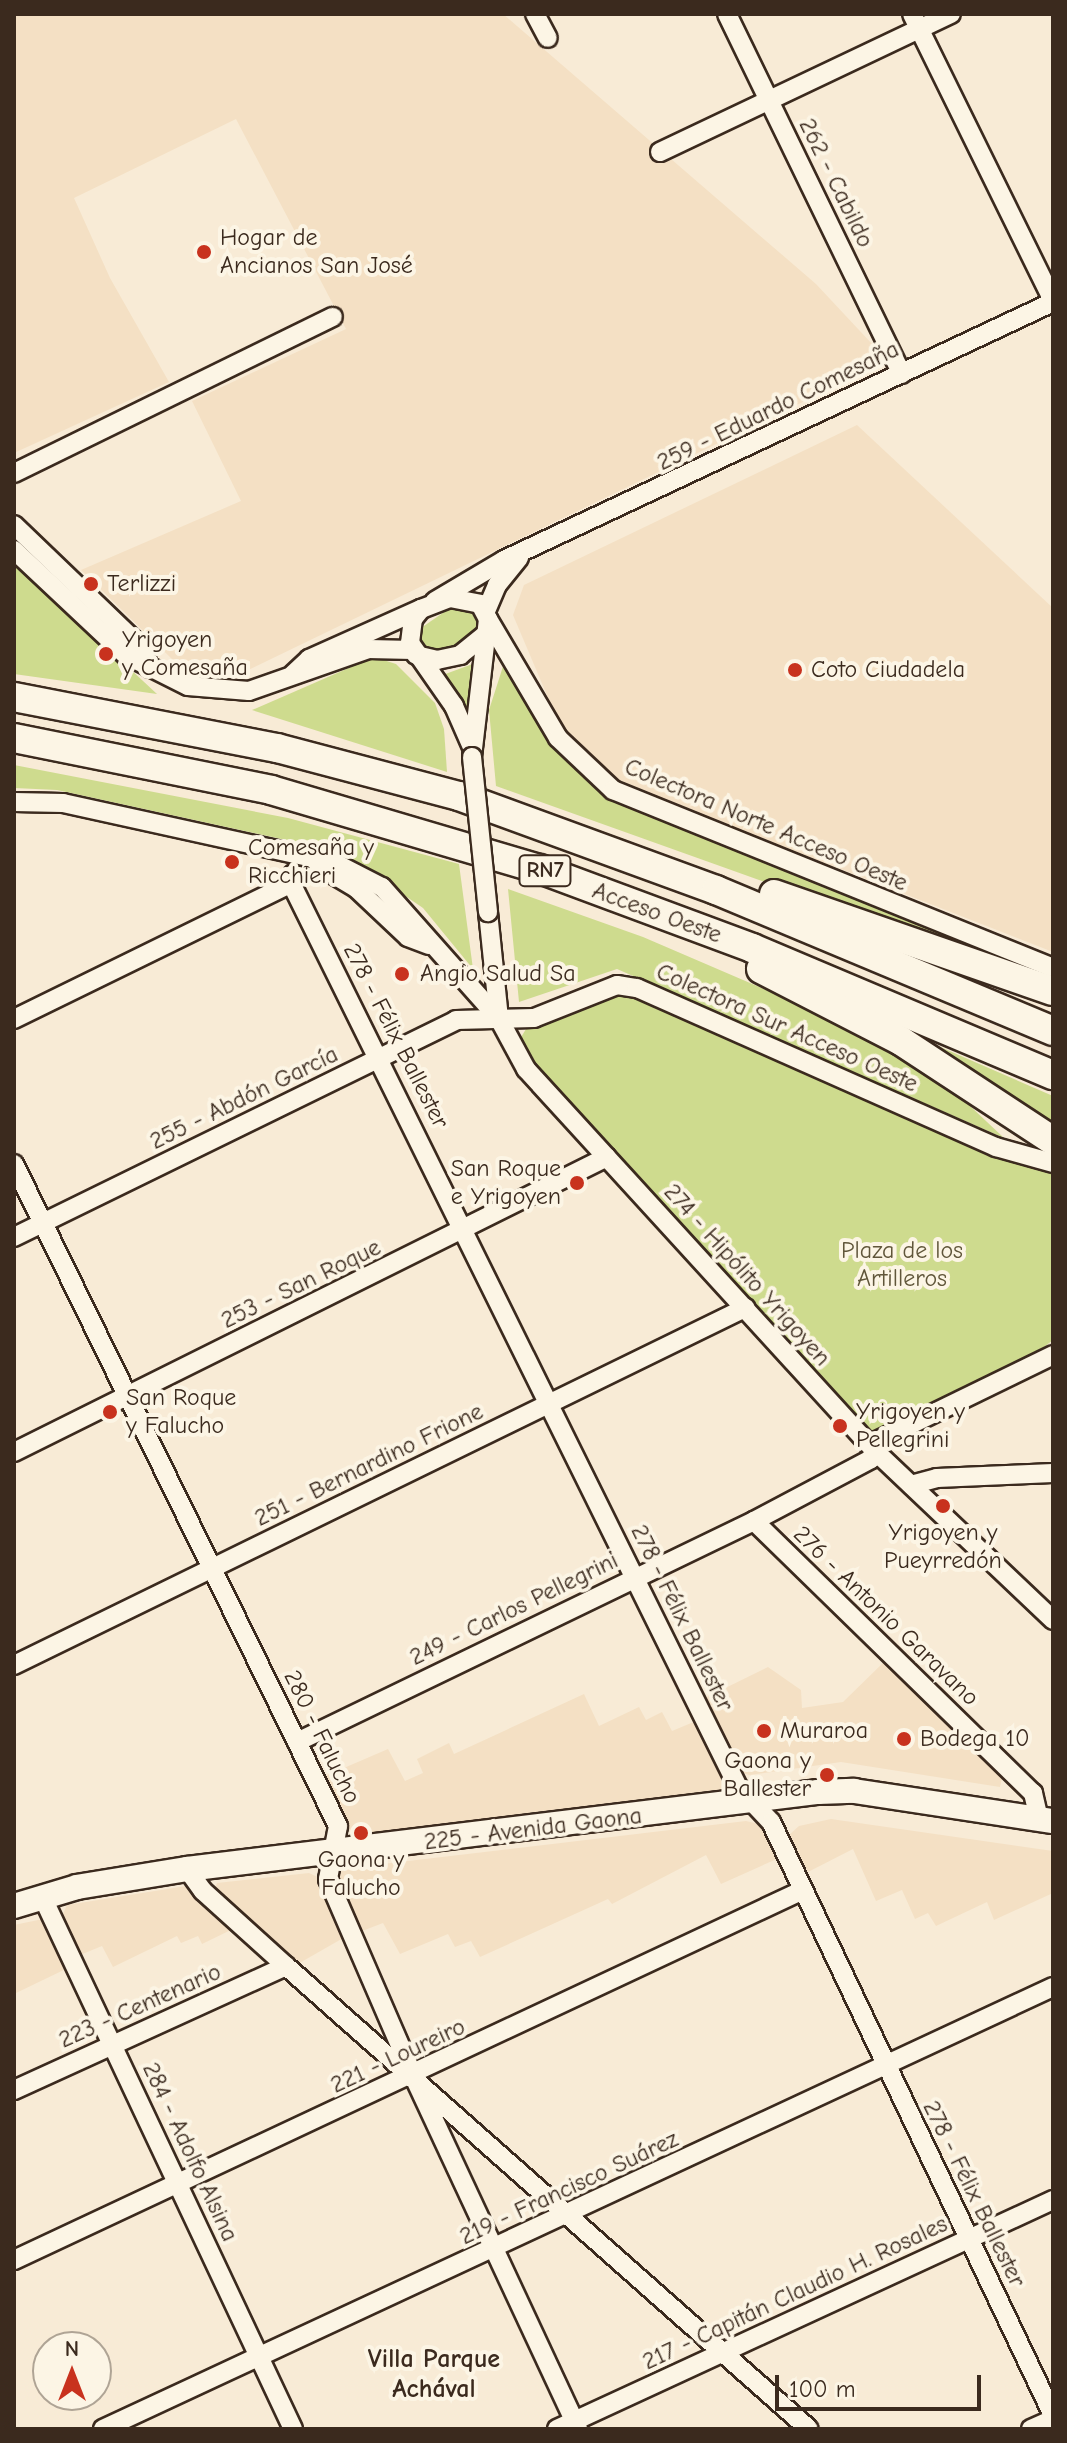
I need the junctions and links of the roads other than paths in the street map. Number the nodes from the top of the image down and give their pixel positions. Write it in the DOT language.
graph roads {
  1 [pos="535,14"];
  2 [pos="727,14"];
  3 [pos="951,14"];
  4 [pos="916,21"];
  5 [pos="548,38"];
  6 [pos="769,100"];
  7 [pos="660,152"];
  8 [pos="1053,301"];
  9 [pos="333,317"];
  10 [pos="902,374"];
  11 [pos="14,473"];
  12 [pos="14,525"];
  13 [pos="14,550"];
  14 [pos="524,553"];
  15 [pos="428,605"];
  16 [pos="486,622"];
  17 [pos="415,652"];
  18 [pos="150,668"];
  19 [pos="291,675"];
  20 [pos="14,697"];
  21 [pos="14,738"];
  22 [pos="471,751"];
  23 [pos="14,802"];
  24 [pos="600,844"];
  25 [pos="304,859"];
  26 [pos="291,883"];
  27 [pos="644,907"];
  28 [pos="1053,968"];
  29 [pos="1053,991"];
  30 [pos="14,1019"];
  31 [pos="499,1019"];
  32 [pos="1053,1031"];
  33 [pos="381,1057"];
  34 [pos="1053,1075"];
  35 [pos="1053,1141"];
  36 [pos="607,1157"];
  37 [pos="1053,1163"];
  38 [pos="14,1164"];
  39 [pos="44,1223"];
  40 [pos="467,1231"];
  41 [pos="14,1237"];
  42 [pos="745,1308"];
  43 [pos="1049,1356"];
  44 [pos="130,1393"];
  45 [pos="549,1403"];
  46 [pos="874,1450"];
  47 [pos="14,1452"];
  48 [pos="1053,1473"];
  49 [pos="911,1485"];
  50 [pos="754,1521"];
  51 [pos="213,1568"];
  52 [pos="635,1576"];
  53 [pos="1053,1620"];
  54 [pos="14,1665"];
  55 [pos="297,1742"];
  56 [pos="755,1804"];
  57 [pos="1046,1820"];
  58 [pos="333,1853"];
  59 [pos="187,1869"];
  60 [pos="801,1891"];
  61 [pos="42,1896"];
  62 [pos="14,1906"];
  63 [pos="286,1966"];
  64 [pos="1053,1987"];
  65 [pos="113,2044"];
  66 [pos="886,2065"];
  67 [pos="413,2075"];
  68 [pos="14,2090"];
  69 [pos="180,2184"];
  70 [pos="1053,2200"];
  71 [pos="570,2216"];
  72 [pos="970,2239"];
  73 [pos="497,2248"];
  74 [pos="14,2260"];
  75 [pos="723,2353"];
  76 [pos="258,2356"];
  77 [pos="1053,2417"];
  78 [pos="576,2425"];
  79 [pos="103,2429"];
  80 [pos="293,2429"];
  81 [pos="557,2429"];
  82 [pos="809,2429"];
  83 [pos="1031,2429"];
  1 -- 5 [label="street"];
  2 -- 6 [label="street, 262 - Cabildo"];
  3 -- 4 [label="street"];
  4 -- 6 [label="street"];
  4 -- 8 [label="street"];
  6 -- 7 [label="street"];
  6 -- 10 [label="street, 262 - Cabildo"];
  8 -- 10 [label="street, 259 - Eduardo Comesaña"];
  9 -- 11 [label="street"];
  10 -- 14 [label="street, 259 - Eduardo Comesaña"];
  12 -- 18 [label="street"];
  13 -- 18 [label="street"];
  14 -- 15 [label="street, 259 - Eduardo Comesaña"];
  14 -- 16 [label="street, 259 - Eduardo Comesaña"];
  15 -- 16 [label="street"];
  15 -- 17 [label="street"];
  15 -- 19 [label="street, 259 - Eduardo Comesaña"];
  16 -- 17 [label="street"];
  16 -- 22 [label="street"];
  16 -- 28 [label="street, Colectora Norte Acceso Oeste"];
  17 -- 19 [label="street, 259 - Eduardo Comesaña"];
  17 -- 22 [label="street"];
  18 -- 19 [label="street, 259 - Eduardo Comesaña"];
  20 -- 24 [label="highway, Acceso Oeste / RN7"];
  21 -- 27 [label="highway, Acceso Oeste / RN7"];
  22 -- 31 [label="street, bridge"];
  23 -- 25 [label="street"];
  24 -- 29 [label="highway"];
  24 -- 32 [label="highway, Acceso Oeste / RN7"];
  25 -- 26 [label="street"];
  25 -- 31 [label="street, 274 - Hipólito Yrigoyen"];
  26 -- 30 [label="street"];
  26 -- 33 [label="street, 278 - Félix Ballester"];
  27 -- 34 [label="highway, Acceso Oeste / RN7"];
  27 -- 35 [label="highway"];
  31 -- 33 [label="street, 255 - Abdón García"];
  31 -- 36 [label="street, 274 - Hipólito Yrigoyen"];
  31 -- 37 [label="street, Colectora Sur Acceso Oeste"];
  33 -- 39 [label="street, 255 - Abdón García"];
  33 -- 40 [label="street, 278 - Félix Ballester"];
  36 -- 40 [label="street, 253 - San Roque"];
  36 -- 42 [label="street, 274 - Hipólito Yrigoyen"];
  38 -- 39 [label="street, 280 - Falucho"];
  39 -- 41 [label="street, 255 - Abdón García"];
  39 -- 44 [label="street, 280 - Falucho"];
  40 -- 44 [label="street, 253 - San Roque"];
  40 -- 45 [label="street, 278 - Félix Ballester"];
  42 -- 45 [label="street, 251 - Bernardino Frione"];
  42 -- 46 [label="street, 274 - Hipólito Yrigoyen"];
  43 -- 46 [label="street, 249 - Carlos Pellegrini"];
  44 -- 47 [label="street, 253 - San Roque"];
  44 -- 51 [label="street, 280 - Falucho"];
  45 -- 51 [label="street, 251 - Bernardino Frione"];
  45 -- 52 [label="street, 278 - Félix Ballester"];
  46 -- 49 [label="street, 274 - Hipólito Yrigoyen"];
  46 -- 50 [label="street, 249 - Carlos Pellegrini"];
  48 -- 49 [label="street"];
  49 -- 53 [label="street, 274 - Hipólito Yrigoyen"];
  50 -- 52 [label="street, 249 - Carlos Pellegrini"];
  50 -- 57 [label="street, 276 - Antonio Garavano"];
  51 -- 54 [label="street, 251 - Bernardino Frione"];
  51 -- 55 [label="street, 280 - Falucho"];
  52 -- 55 [label="street, 249 - Carlos Pellegrini"];
  52 -- 56 [label="street, 278 - Félix Ballester"];
  55 -- 58 [label="street, 280 - Falucho"];
  56 -- 57 [label="main road, 225 - Avenida Gaona"];
  56 -- 58 [label="main road, 225 - Avenida Gaona"];
  56 -- 60 [label="street, 278 - Félix Ballester"];
  58 -- 59 [label="main road, 225 - Avenida Gaona"];
  58 -- 67 [label="street, 280 - Falucho"];
  59 -- 61 [label="main road, 225 - Avenida Gaona"];
  59 -- 63 [label="street"];
  60 -- 66 [label="street, 278 - Félix Ballester"];
  60 -- 67 [label="street, 221 - Loureiro"];
  61 -- 62 [label="main road, 225 - Avenida Gaona"];
  61 -- 65 [label="street, 284 - Adolfo Alsina"];
  63 -- 65 [label="street, 223 - Centenario"];
  63 -- 67 [label="street"];
  64 -- 66 [label="street, 219 - Francisco Suárez"];
  65 -- 68 [label="street, 223 - Centenario"];
  65 -- 69 [label="street, 284 - Adolfo Alsina"];
  66 -- 71 [label="street, 219 - Francisco Suárez"];
  66 -- 72 [label="street, 278 - Félix Ballester"];
  67 -- 69 [label="street, 221 - Loureiro"];
  67 -- 71 [label="street"];
  67 -- 73 [label="street, 280 - Falucho"];
  69 -- 74 [label="street, 221 - Loureiro"];
  69 -- 76 [label="street, 284 - Adolfo Alsina"];
  70 -- 72 [label="street, 217 - Capitán Claudio H. Rosales"];
  71 -- 73 [label="street, 219 - Francisco Suárez"];
  71 -- 75 [label="street"];
  72 -- 75 [label="street, 217 - Capitán Claudio H. Rosales"];
  72 -- 77 [label="street, 278 - Félix Ballester"];
  73 -- 76 [label="street, 219 - Francisco Suárez"];
  73 -- 78 [label="street, 280 - Falucho"];
  75 -- 78 [label="street, 217 - Capitán Claudio H. Rosales"];
  75 -- 82 [label="street"];
  76 -- 79 [label="street, 219 - Francisco Suárez"];
  76 -- 80 [label="street, 284 - Adolfo Alsina"];
  77 -- 83 [label="street"];
  78 -- 81 [label="street, 217 - Capitán Claudio H. Rosales"];
}
